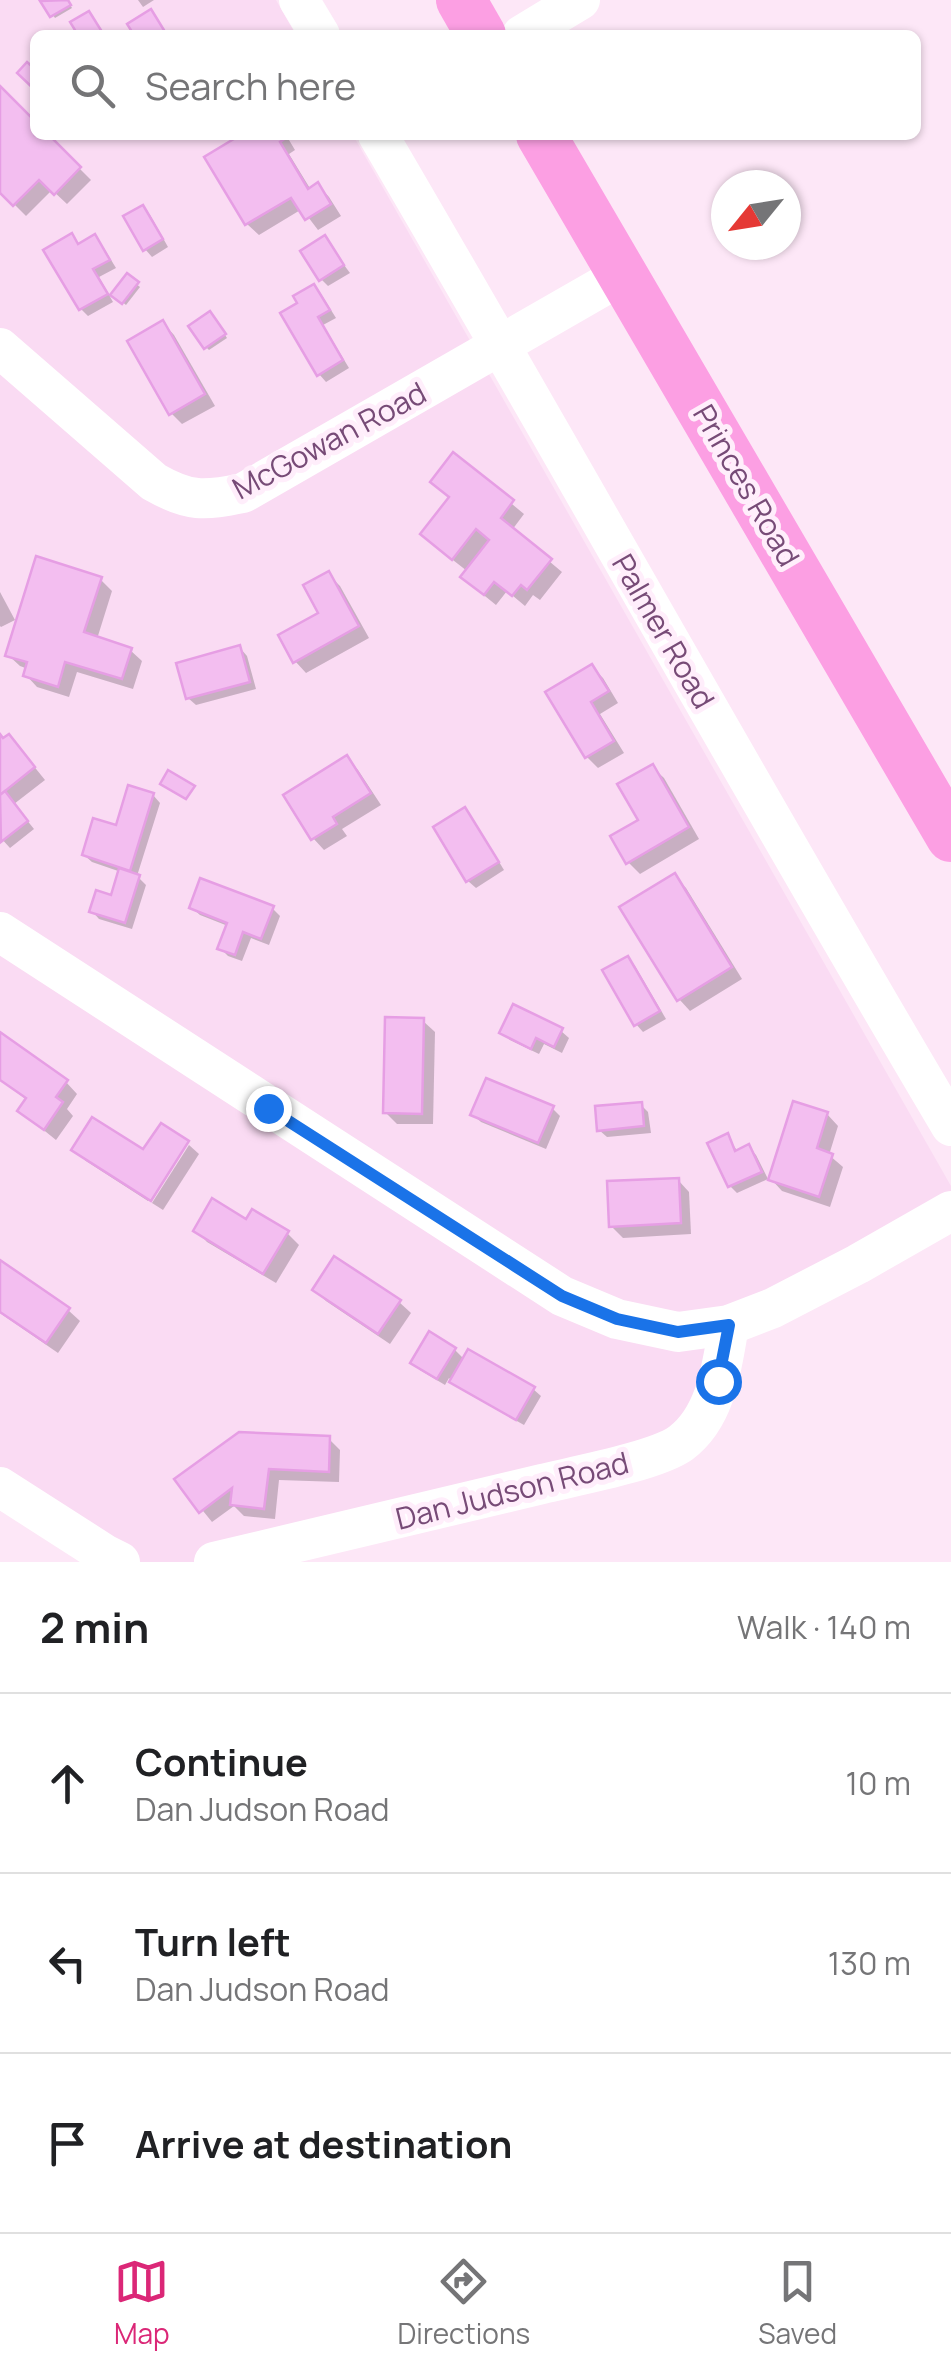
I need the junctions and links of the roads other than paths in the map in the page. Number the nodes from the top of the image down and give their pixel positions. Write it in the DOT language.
graph roads {
  1 [pos="300,0"];
  2 [pos="461,0"];
  3 [pos="580,0"];
  4 [pos="317,30"];
  5 [pos="478,30"];
  6 [pos="530,30"];
  7 [pos="381,140"];
  8 [pos="544,140"];
  9 [pos="624,274"];
  10 [pos="502,346"];
  11 [pos="0,348"];
  12 [pos="951,837"];
  13 [pos="0,932"];
  14 [pos="951,1126"];
  15 [pos="951,1211"];
  16 [pos="729,1325"];
  17 [pos="0,1487"];
  18 [pos="120,1562"];
  19 [pos="214,1562"];
  1 -- 4 [label="street"];
  2 -- 5 [label="main road"];
  3 -- 6 [label="street"];
  7 -- 10 [label="street, Palmer Road"];
  8 -- 9 [label="main road, Princes Road"];
  9 -- 10 [label="street, McGowan Road"];
  9 -- 12 [label="main road, Princes Road"];
  10 -- 11 [label="street, McGowan Road"];
  10 -- 14 [label="street, Palmer Road"];
  13 -- 16 [label="street"];
  15 -- 16 [label="street"];
  16 -- 19 [label="street, Dan Judson Road"];
  17 -- 18 [label="street"];
}
